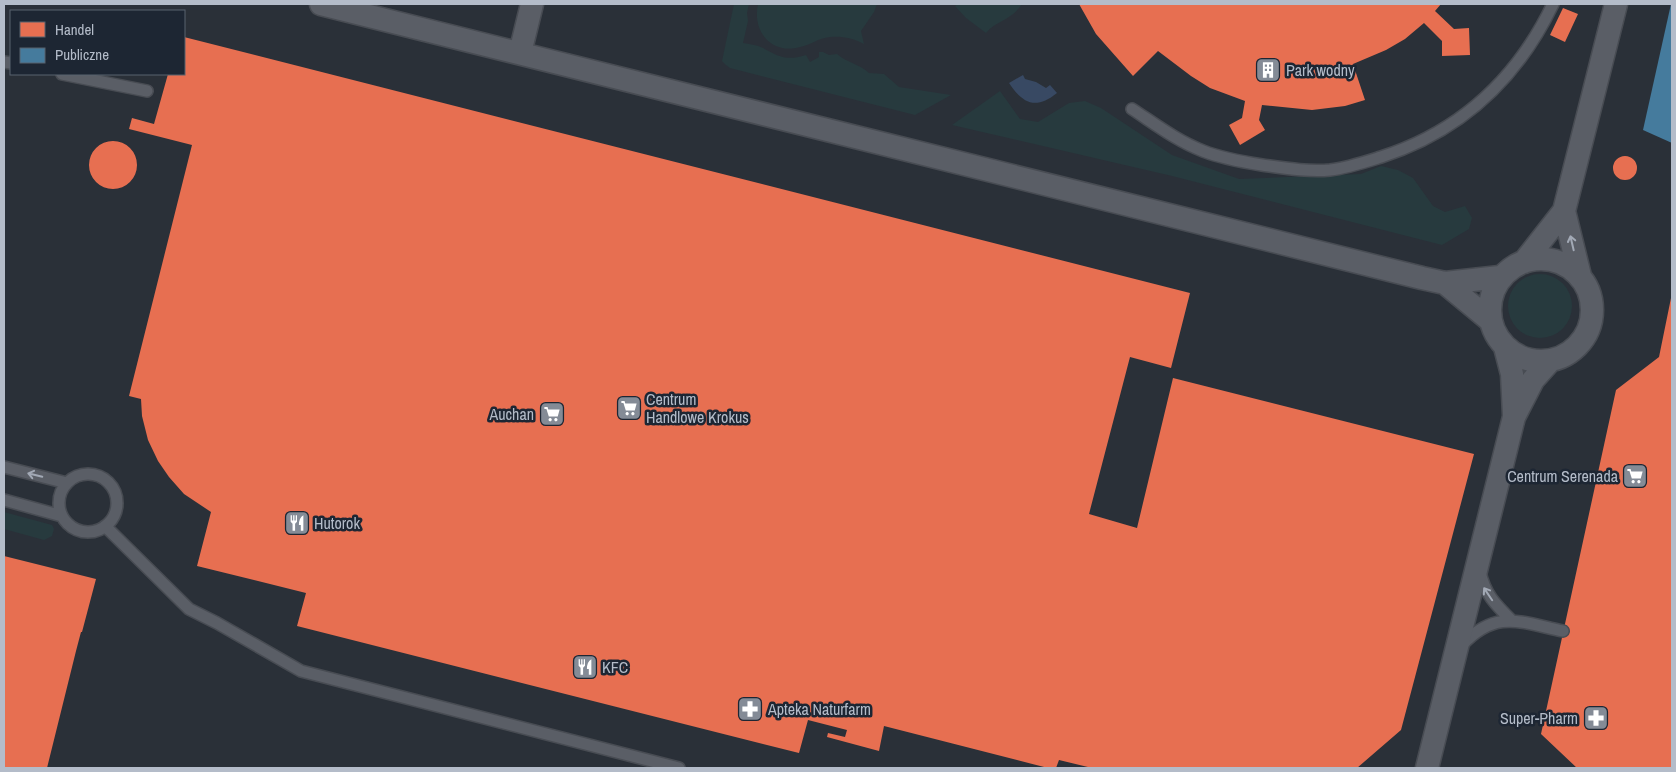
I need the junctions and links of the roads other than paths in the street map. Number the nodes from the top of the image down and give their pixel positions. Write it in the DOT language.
graph roads {
  1 [pos="321,4"];
  2 [pos="532,4"];
  3 [pos="1554,4"];
  4 [pos="1616,4"];
  5 [pos="520,53"];
  6 [pos="67,75"];
  7 [pos="147,91"];
  8 [pos="1132,109"];
  9 [pos="1564,211"];
  10 [pos="1524,262"];
  11 [pos="1580,276"];
  12 [pos="1500,277"];
  13 [pos="1445,283"];
  14 [pos="1491,321"];
  15 [pos="1505,347"];
  16 [pos="1550,361"];
  17 [pos="1514,417"];
  18 [pos="4,467"];
  19 [pos="67,483"];
  20 [pos="4,500"];
  21 [pos="62,516"];
  22 [pos="105,526"];
  23 [pos="1478,562"];
  24 [pos="1511,620"];
  25 [pos="1563,631"];
  26 [pos="1456,652"];
  27 [pos="679,768"];
  28 [pos="1427,768"];
  1 -- 5 [label="street"];
  2 -- 5 [label="street"];
  3 -- 8 [label="lane"];
  4 -- 9 [label="street"];
  5 -- 13 [label="street"];
  6 -- 7 [label="lane"];
  9 -- 10 [label="street"];
  11 -- 9 [label="street, one-way"];
  10 -- 11 [label="street"];
  10 -- 12 [label="street"];
  11 -- 16 [label="street"];
  12 -- 13 [label="street"];
  12 -- 14 [label="street"];
  13 -- 14 [label="street"];
  14 -- 15 [label="street"];
  15 -- 16 [label="street"];
  15 -- 17 [label="street"];
  16 -- 17 [label="street"];
  17 -- 23 [label="street"];
  19 -- 18 [label="lane, one-way"];
  19 -- 21 [label="lane"];
  19 -- 22 [label="lane"];
  20 -- 21 [label="lane"];
  21 -- 22 [label="lane"];
  22 -- 27 [label="lane"];
  24 -- 23 [label="lane, one-way"];
  23 -- 26 [label="street"];
  24 -- 25 [label="lane"];
  24 -- 26 [label="lane"];
  26 -- 28 [label="street"];
}
